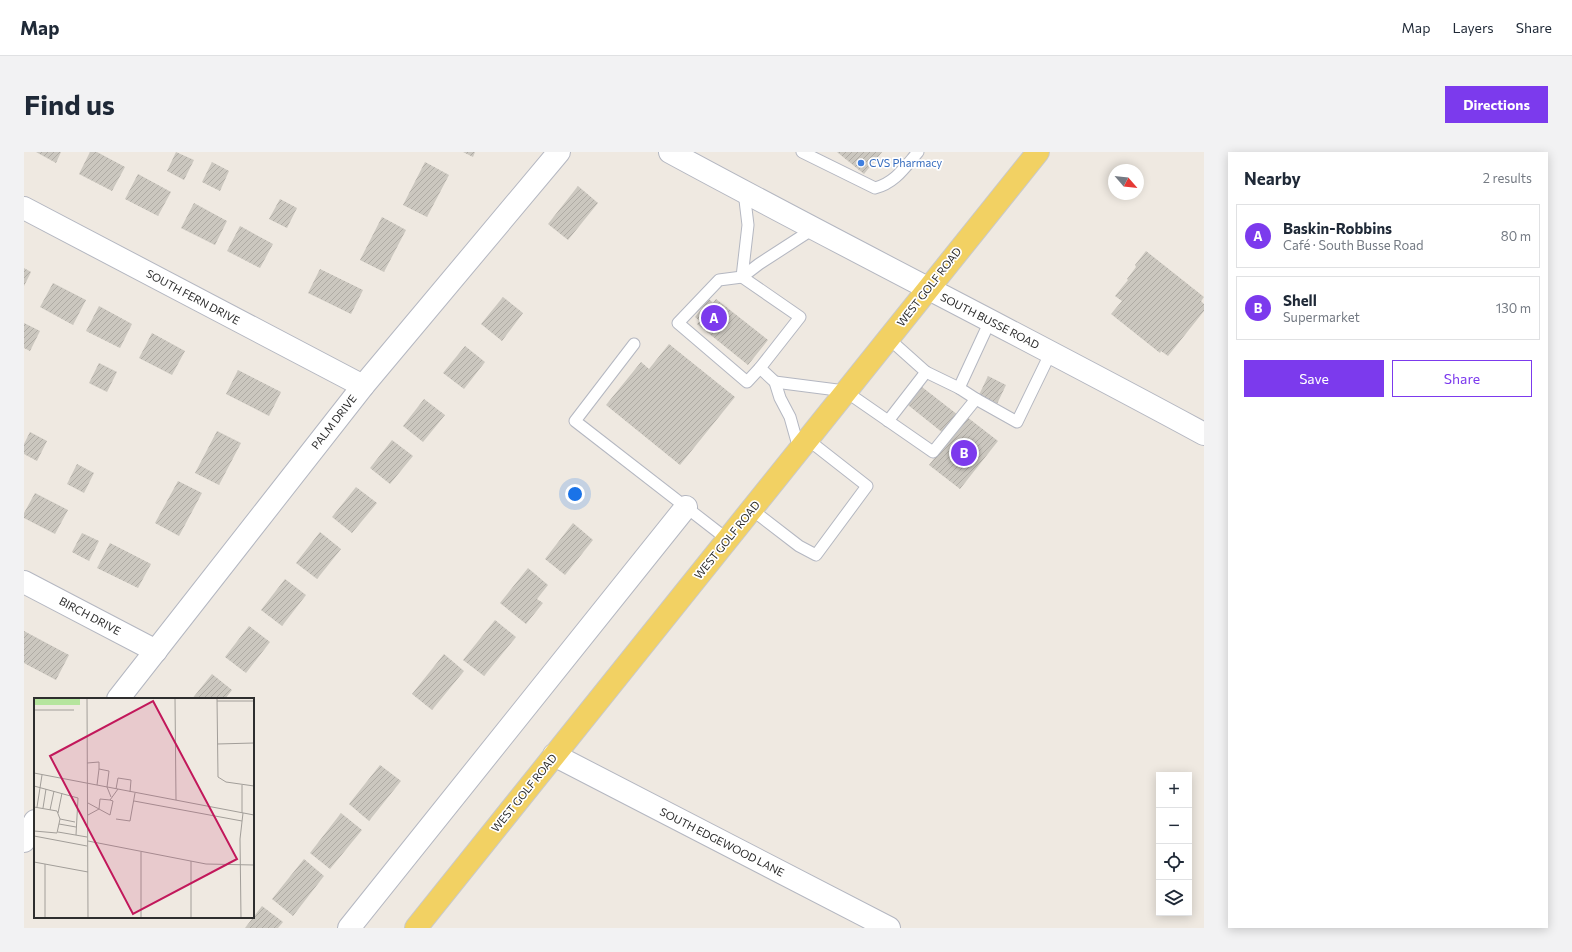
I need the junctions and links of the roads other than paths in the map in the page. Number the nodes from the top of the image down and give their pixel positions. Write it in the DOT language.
graph roads {
  1 [pos="559,152"];
  2 [pos="670,152"];
  3 [pos="802,152"];
  4 [pos="814,152"];
  5 [pos="918,152"];
  6 [pos="1038,152"];
  7 [pos="822,162"];
  8 [pos="744,192"];
  9 [pos="24,208"];
  10 [pos="813,229"];
  11 [pos="742,277"];
  12 [pos="927,288"];
  13 [pos="990,321"];
  14 [pos="888,338"];
  15 [pos="634,344"];
  16 [pos="1051,352"];
  17 [pos="760,368"];
  18 [pos="926,372"];
  19 [pos="775,382"];
  20 [pos="363,386"];
  21 [pos="959,388"];
  22 [pos="845,392"];
  23 [pos="976,399"];
  24 [pos="888,421"];
  25 [pos="1204,434"];
  26 [pos="803,444"];
  27 [pos="686,507"];
  28 [pos="751,509"];
  29 [pos="727,539"];
  30 [pos="24,582"];
  31 [pos="156,651"];
  32 [pos="119,698"];
  33 [pos="554,755"];
  34 [pos="34,822"];
  35 [pos="24,841"];
  36 [pos="349,928"];
  37 [pos="416,928"];
  38 [pos="889,928"];
  1 -- 20 [label="street, PALM DRIVE"];
  2 -- 8 [label="street, SOUTH BUSSE ROAD"];
  3 -- 7 [label="lane"];
  4 -- 7 [label="lane"];
  5 -- 7 [label="lane"];
  6 -- 12 [label="main road, WEST GOLF ROAD"];
  8 -- 10 [label="street, SOUTH BUSSE ROAD"];
  8 -- 11 [label="lane"];
  9 -- 20 [label="street, SOUTH FERN DRIVE"];
  10 -- 11 [label="lane"];
  10 -- 12 [label="street, SOUTH BUSSE ROAD"];
  11 -- 17 [label="lane"];
  11 -- 17 [label="lane"];
  12 -- 13 [label="street, SOUTH BUSSE ROAD"];
  12 -- 14 [label="main road, WEST GOLF ROAD"];
  13 -- 16 [label="street, SOUTH BUSSE ROAD"];
  13 -- 21 [label="lane"];
  14 -- 18 [label="lane"];
  14 -- 22 [label="main road, WEST GOLF ROAD"];
  15 -- 27 [label="lane"];
  16 -- 23 [label="lane"];
  16 -- 25 [label="street, SOUTH BUSSE ROAD"];
  17 -- 19 [label="lane"];
  18 -- 21 [label="lane"];
  18 -- 24 [label="lane"];
  19 -- 22 [label="lane"];
  19 -- 26 [label="lane"];
  20 -- 31 [label="street, PALM DRIVE"];
  21 -- 23 [label="lane"];
  22 -- 24 [label="lane"];
  22 -- 26 [label="main road, WEST GOLF ROAD"];
  23 -- 24 [label="lane"];
  26 -- 28 [label="main road, WEST GOLF ROAD"];
  26 -- 28 [label="lane"];
  27 -- 29 [label="lane"];
  27 -- 36 [label="street"];
  28 -- 29 [label="main road, WEST GOLF ROAD"];
  29 -- 33 [label="main road, WEST GOLF ROAD"];
  30 -- 31 [label="street, BIRCH DRIVE"];
  31 -- 32 [label="street, PALM DRIVE"];
  33 -- 37 [label="main road, WEST GOLF ROAD"];
  33 -- 38 [label="street, SOUTH EDGEWOOD LANE"];
  34 -- 35 [label="street"];
}
